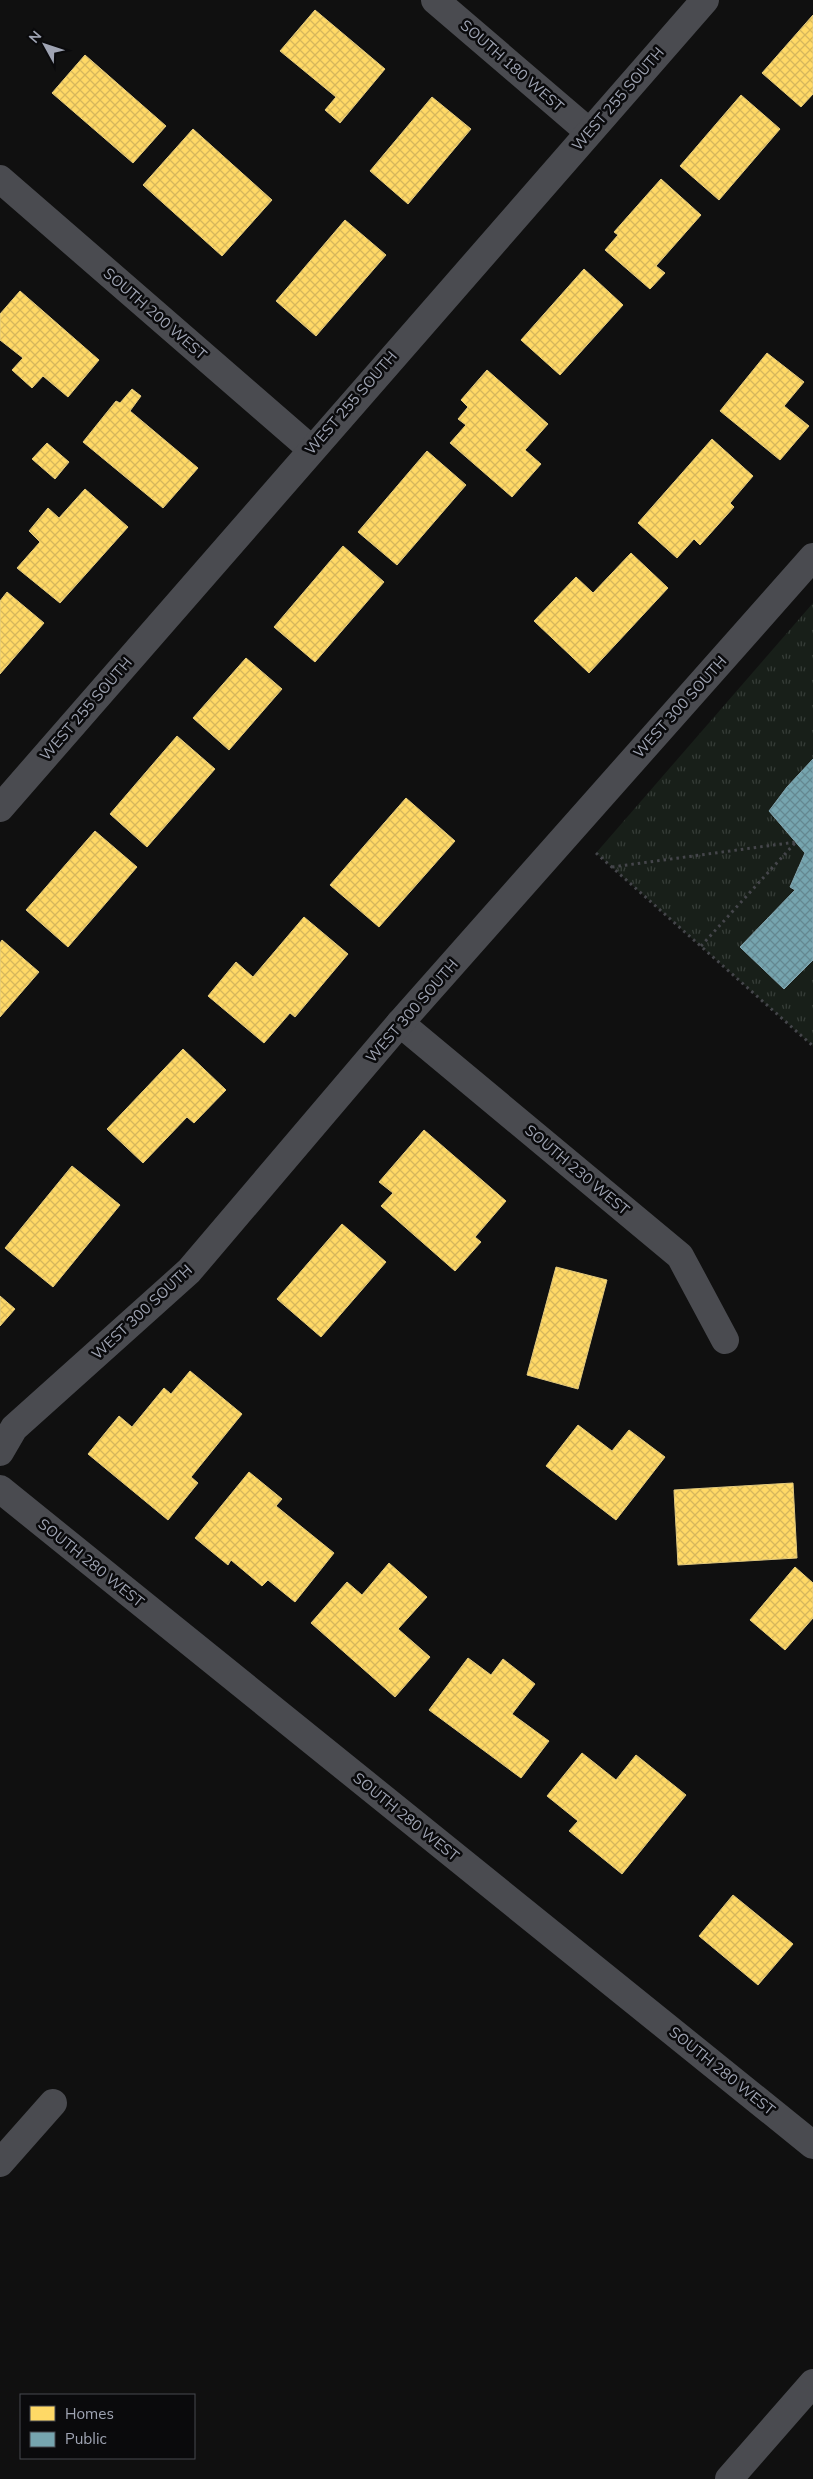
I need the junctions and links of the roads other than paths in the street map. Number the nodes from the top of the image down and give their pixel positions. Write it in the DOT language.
graph roads {
  1 [pos="435,0"];
  2 [pos="705,0"];
  3 [pos="588,132"];
  4 [pos="0,180"];
  5 [pos="310,449"];
  6 [pos="813,557"];
  7 [pos="0,808"];
  8 [pos="400,1023"];
  9 [pos="725,1340"];
  10 [pos="0,1452"];
  11 [pos="0,1489"];
  12 [pos="53,2103"];
  13 [pos="813,2145"];
  14 [pos="0,2163"];
  15 [pos="813,2383"];
  16 [pos="729,2479"];
  1 -- 3 [label="street, SOUTH 180 WEST"];
  2 -- 3 [label="street, WEST 255 SOUTH"];
  3 -- 5 [label="street, WEST 255 SOUTH"];
  4 -- 5 [label="street, SOUTH 200 WEST"];
  5 -- 7 [label="street, WEST 255 SOUTH"];
  6 -- 8 [label="street, WEST 300 SOUTH"];
  8 -- 9 [label="street, SOUTH 230 WEST"];
  8 -- 10 [label="street, WEST 300 SOUTH"];
  11 -- 13 [label="street, SOUTH 280 WEST"];
  12 -- 14 [label="street"];
  15 -- 16 [label="street"];
}
